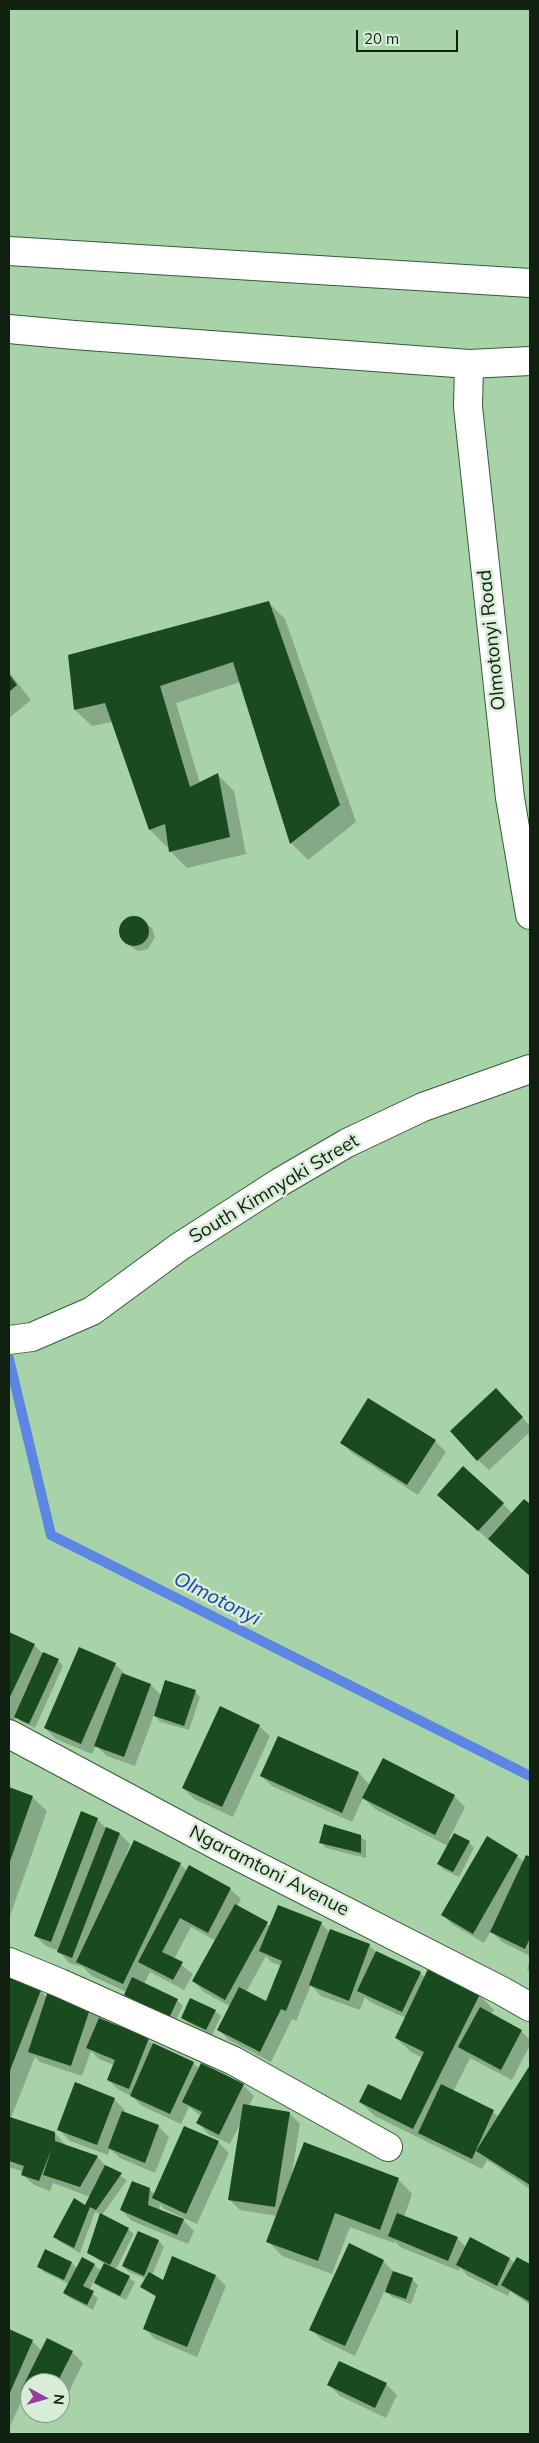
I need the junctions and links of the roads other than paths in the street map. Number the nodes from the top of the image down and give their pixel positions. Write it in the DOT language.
graph roads {
  1 [pos="9,251"];
  2 [pos="530,283"];
  3 [pos="9,328"];
  4 [pos="530,362"];
  5 [pos="470,364"];
  6 [pos="530,915"];
  7 [pos="530,1069"];
  8 [pos="20,1339"];
  9 [pos="9,1734"];
  10 [pos="9,1962"];
  11 [pos="530,2008"];
  12 [pos="388,2147"];
  1 -- 2 [label="main road"];
  3 -- 5 [label="main road"];
  4 -- 5 [label="main road"];
  5 -- 6 [label="main road, Olmotonyi Road"];
  7 -- 8 [label="main road, South Kimnyaki Street"];
  9 -- 11 [label="main road, Ngaramtoni Avenue"];
  10 -- 12 [label="main road"];
}
